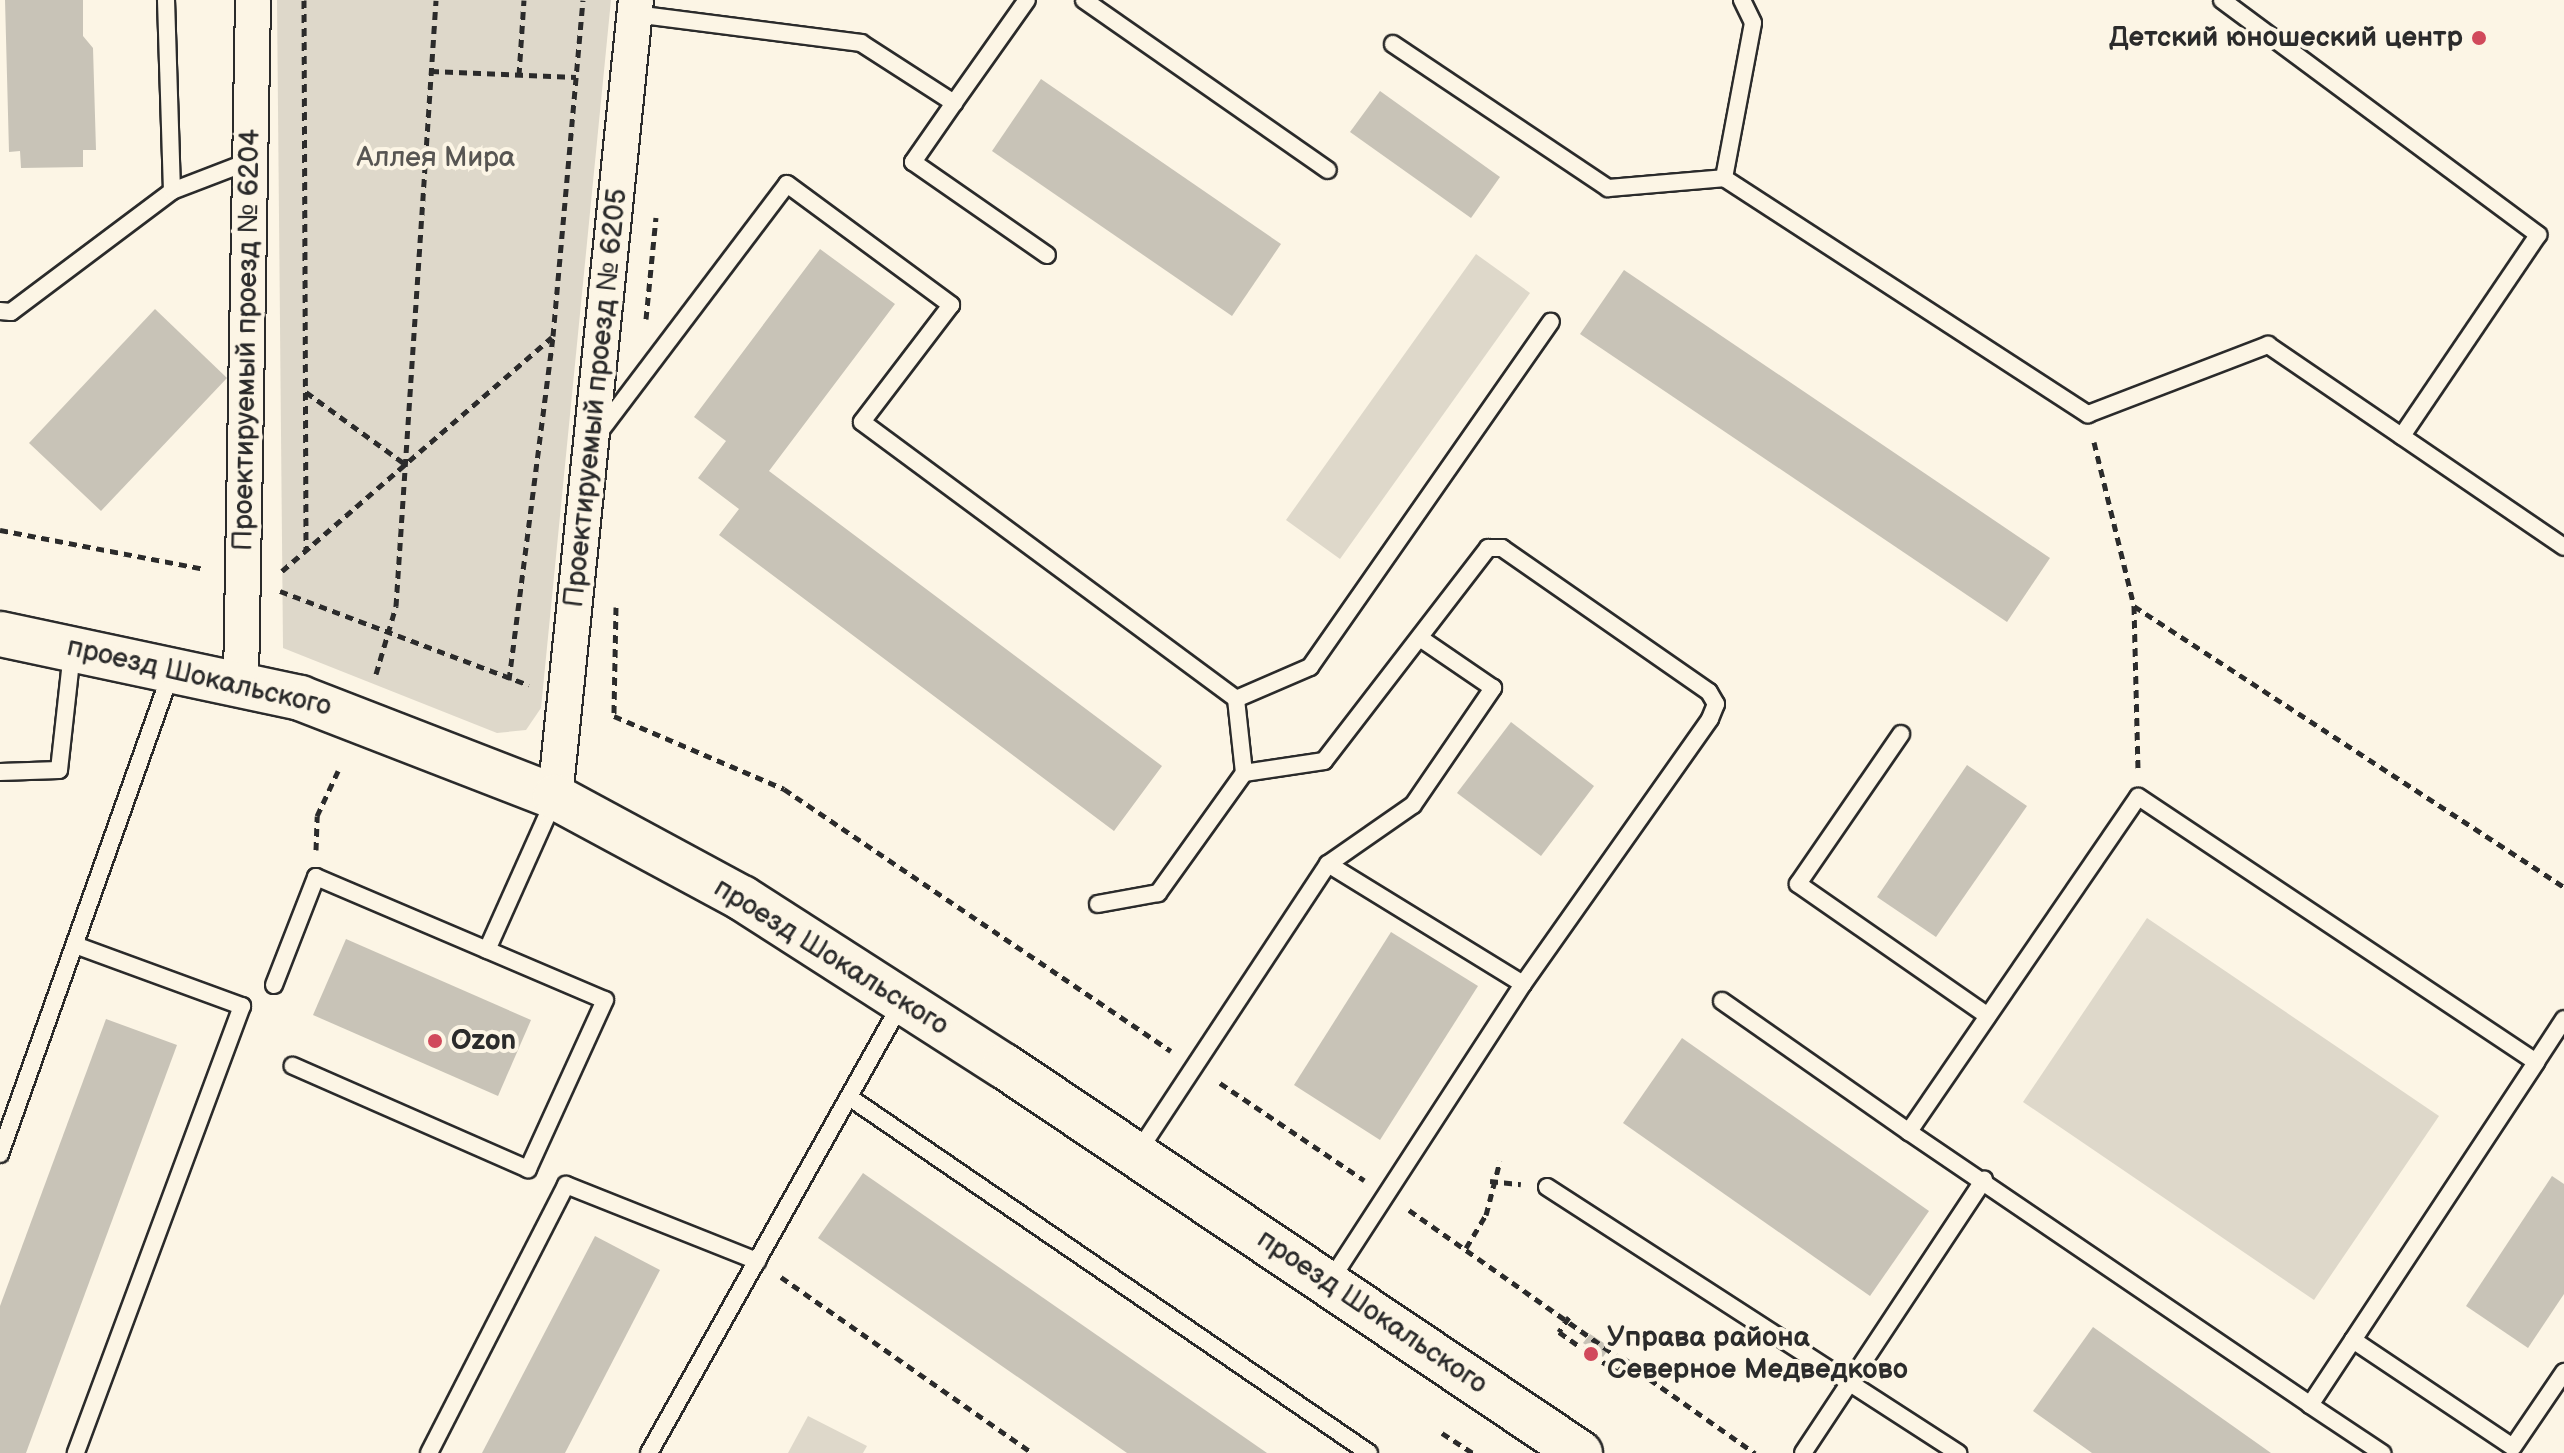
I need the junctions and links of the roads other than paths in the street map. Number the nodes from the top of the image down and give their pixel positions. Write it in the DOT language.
graph roads {
  1 [pos="166,0"];
  2 [pos="253,0"];
  3 [pos="1027,0"];
  4 [pos="1084,0"];
  5 [pos="1742,0"];
  6 [pos="2222,0"];
  7 [pos="636,7"];
  8 [pos="1393,44"];
  9 [pos="954,103"];
  10 [pos="250,161"];
  11 [pos="1328,170"];
  12 [pos="1724,178"];
  13 [pos="172,191"];
  14 [pos="1047,255"];
  15 [pos="0,311"];
  16 [pos="1551,322"];
  17 [pos="2402,436"];
  18 [pos="592,442"];
  19 [pos="2564,547"];
  20 [pos="0,634"];
  21 [pos="1420,638"];
  22 [pos="72,646"];
  23 [pos="174,666"];
  24 [pos="241,681"];
  25 [pos="1236,699"];
  26 [pos="1901,734"];
  27 [pos="0,772"];
  28 [pos="1244,773"];
  29 [pos="555,797"];
  30 [pos="1328,864"];
  31 [pos="1098,904"];
  32 [pos="75,945"];
  33 [pos="487,950"];
  34 [pos="1523,984"];
  35 [pos="274,985"];
  36 [pos="903,1001"];
  37 [pos="1722,1001"];
  38 [pos="1988,1016"];
  39 [pos="2564,1019"];
  40 [pos="2536,1062"];
  41 [pos="293,1066"];
  42 [pos="849,1097"];
  43 [pos="1909,1132"];
  44 [pos="1137,1153"];
  45 [pos="0,1154"];
  46 [pos="1984,1180"];
  47 [pos="1547,1187"];
  48 [pos="757,1261"];
  49 [pos="1329,1282"];
  50 [pos="2353,1340"];
  51 [pos="2564,1372"];
  52 [pos="1853,1381"];
  53 [pos="2310,1405"];
  54 [pos="76,1453"];
  55 [pos="429,1453"];
  56 [pos="649,1453"];
  57 [pos="1369,1453"];
  58 [pos="1580,1453"];
  59 [pos="1803,1453"];
  60 [pos="1958,1453"];
  61 [pos="2382,1453"];
  1 -- 13 [label="lane"];
  2 -- 10 [label="street, Проектируемый проезд № 6204"];
  3 -- 9 [label="lane"];
  4 -- 11 [label="lane"];
  5 -- 12 [label="lane"];
  6 -- 17 [label="lane"];
  7 -- 9 [label="lane"];
  7 -- 18 [label="street, Проектируемый проезд № 6205"];
  8 -- 12 [label="lane"];
  9 -- 14 [label="lane"];
  10 -- 13 [label="lane"];
  10 -- 24 [label="street, Проектируемый проезд № 6204"];
  12 -- 17 [label="lane"];
  13 -- 15 [label="lane"];
  16 -- 25 [label="lane"];
  17 -- 19 [label="lane"];
  18 -- 25 [label="lane"];
  18 -- 29 [label="street, Проектируемый проезд № 6205"];
  20 -- 22 [label="street, проезд Шокальского"];
  21 -- 28 [label="lane"];
  21 -- 30 [label="lane"];
  21 -- 34 [label="lane"];
  22 -- 23 [label="street, проезд Шокальского"];
  22 -- 27 [label="lane"];
  23 -- 24 [label="street, проезд Шокальского"];
  23 -- 32 [label="lane"];
  24 -- 29 [label="street, проезд Шокальского"];
  25 -- 28 [label="lane"];
  26 -- 38 [label="lane"];
  28 -- 31 [label="lane"];
  29 -- 33 [label="lane"];
  29 -- 36 [label="street, проезд Шокальского"];
  30 -- 34 [label="lane"];
  30 -- 44 [label="lane"];
  32 -- 45 [label="lane"];
  32 -- 54 [label="lane"];
  33 -- 35 [label="lane"];
  33 -- 41 [label="lane"];
  34 -- 49 [label="lane"];
  36 -- 42 [label="lane"];
  36 -- 44 [label="street, проезд Шокальского"];
  37 -- 43 [label="lane"];
  38 -- 40 [label="lane"];
  38 -- 43 [label="lane"];
  39 -- 40 [label="lane"];
  40 -- 50 [label="lane"];
  42 -- 48 [label="lane"];
  42 -- 57 [label="lane"];
  43 -- 46 [label="lane"];
  44 -- 49 [label="street, проезд Шокальского"];
  46 -- 52 [label="lane"];
  46 -- 53 [label="lane"];
  47 -- 52 [label="lane"];
  48 -- 55 [label="lane"];
  48 -- 56 [label="lane"];
  49 -- 58 [label="street, проезд Шокальского"];
  50 -- 51 [label="lane"];
  50 -- 53 [label="lane"];
  52 -- 59 [label="lane"];
  52 -- 60 [label="lane"];
  53 -- 61 [label="lane"];
}
